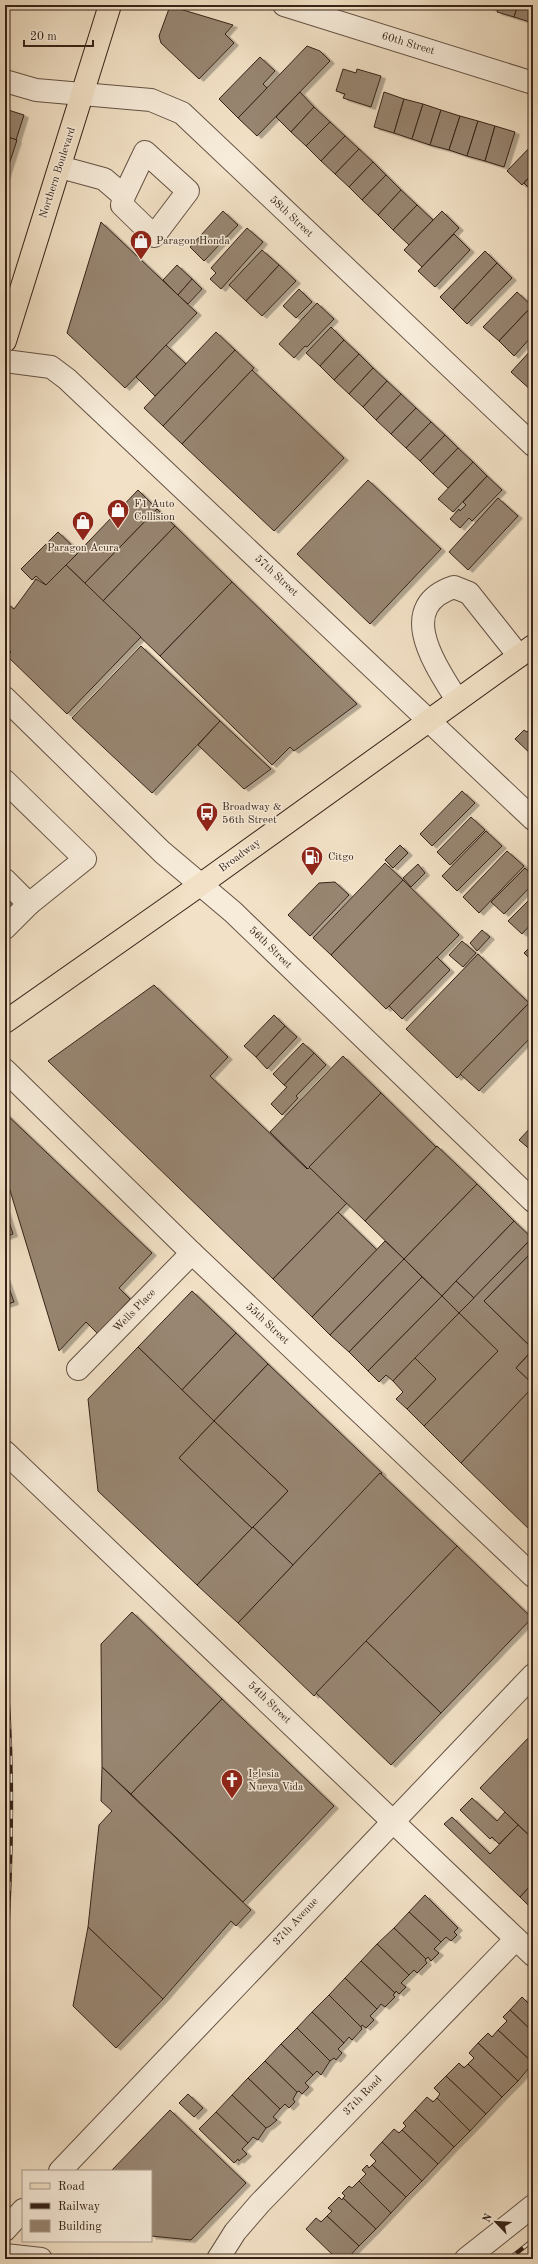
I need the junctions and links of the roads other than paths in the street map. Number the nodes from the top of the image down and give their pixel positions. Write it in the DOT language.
graph roads {
  1 [pos="110,5"];
  2 [pos="284,5"];
  3 [pos="5,81"];
  4 [pos="533,83"];
  5 [pos="83,93"];
  6 [pos="60,167"];
  7 [pos="124,196"];
  8 [pos="5,341"];
  9 [pos="5,361"];
  10 [pos="533,445"];
  11 [pos="526,651"];
  12 [pos="5,698"];
  13 [pos="457,700"];
  14 [pos="429,720"];
  15 [pos="5,781"];
  16 [pos="533,819"];
  17 [pos="5,880"];
  18 [pos="200,885"];
  19 [pos="29,904"];
  20 [pos="5,928"];
  21 [pos="5,1022"];
  22 [pos="5,1070"];
  23 [pos="533,1200"];
  24 [pos="192,1253"];
  25 [pos="78,1369"];
  26 [pos="5,1452"];
  27 [pos="533,1576"];
  28 [pos="533,1675"];
  29 [pos="392,1821"];
  30 [pos="516,1939"];
  31 [pos="533,1955"];
  32 [pos="61,2170"];
  33 [pos="533,2206"];
  34 [pos="22,2211"];
  35 [pos="5,2230"];
  36 [pos="5,2255"];
  37 [pos="41,2259"];
  38 [pos="218,2259"];
  39 [pos="466,2259"];
  1 -- 5 [label="main road, Northern Boulevard"];
  2 -- 4 [label="street, 60th Street"];
  3 -- 5 [label="street, 58th Street"];
  5 -- 6 [label="main road, Northern Boulevard"];
  5 -- 10 [label="street, 58th Street"];
  6 -- 7 [label="street"];
  6 -- 8 [label="main road, Northern Boulevard"];
  9 -- 14 [label="street, 57th Street"];
  11 -- 13 [label="main road, Broadway"];
  11 -- 13 [label="street"];
  12 -- 18 [label="street, 56th Street"];
  13 -- 14 [label="main road, Broadway"];
  14 -- 16 [label="street, 57th Street"];
  14 -- 18 [label="main road, Broadway"];
  15 -- 19 [label="street"];
  17 -- 19 [label="street"];
  18 -- 21 [label="main road, Broadway"];
  18 -- 23 [label="street, 56th Street"];
  19 -- 20 [label="street"];
  22 -- 24 [label="street, 55th Street"];
  24 -- 25 [label="street, Wells Place"];
  24 -- 27 [label="street, 55th Street"];
  26 -- 29 [label="street, 54th Street"];
  28 -- 29 [label="street, 37th Avenue"];
  29 -- 30 [label="street, 54th Street"];
  29 -- 32 [label="street, 37th Avenue"];
  30 -- 31 [label="street, 54th Street"];
  30 -- 38 [label="street, 37th Road"];
  33 -- 39 [label="street"];
  34 -- 35 [label="street"];
  36 -- 37 [label="street"];
}
